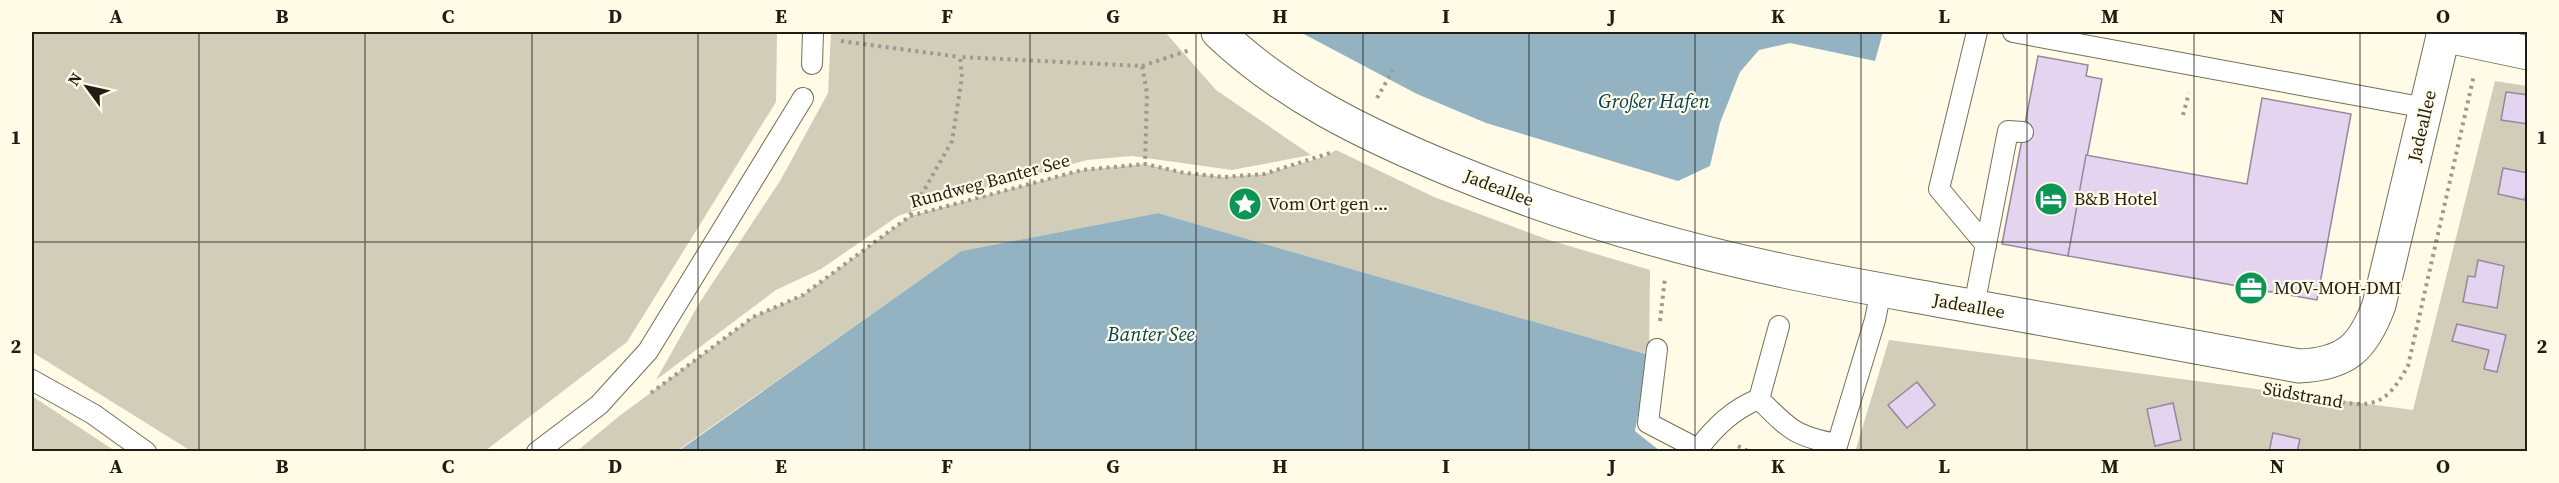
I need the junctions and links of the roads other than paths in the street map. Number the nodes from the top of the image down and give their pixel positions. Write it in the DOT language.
graph roads {
  1 [pos="1977,32"];
  2 [pos="2013,32"];
  3 [pos="2443,33"];
  4 [pos="813,34"];
  5 [pos="1207,40"];
  6 [pos="2528,53"];
  7 [pos="812,64"];
  8 [pos="803,98"];
  9 [pos="2426,108"];
  10 [pos="2023,132"];
  11 [pos="1986,244"];
  12 [pos="1881,290"];
  13 [pos="1974,306"];
  14 [pos="1779,326"];
  15 [pos="1657,349"];
  16 [pos="32,380"];
  17 [pos="1760,399"];
  18 [pos="549,448"];
  19 [pos="1836,448"];
  20 [pos="1699,451"];
  21 [pos="146,452"];
  1 -- 11 [label="lane"];
  2 -- 9 [label="lane"];
  3 -- 6 [label="street, Jadeallee"];
  3 -- 9 [label="street, Jadeallee"];
  4 -- 7 [label="lane"];
  5 -- 12 [label="street, Jadeallee"];
  8 -- 18 [label="lane"];
  9 -- 13 [label="street, Jadeallee"];
  10 -- 11 [label="lane"];
  11 -- 13 [label="lane"];
  12 -- 13 [label="street, Jadeallee"];
  12 -- 19 [label="lane"];
  14 -- 17 [label="lane"];
  15 -- 20 [label="lane"];
  16 -- 21 [label="lane"];
  17 -- 19 [label="lane"];
  17 -- 20 [label="lane"];
}
